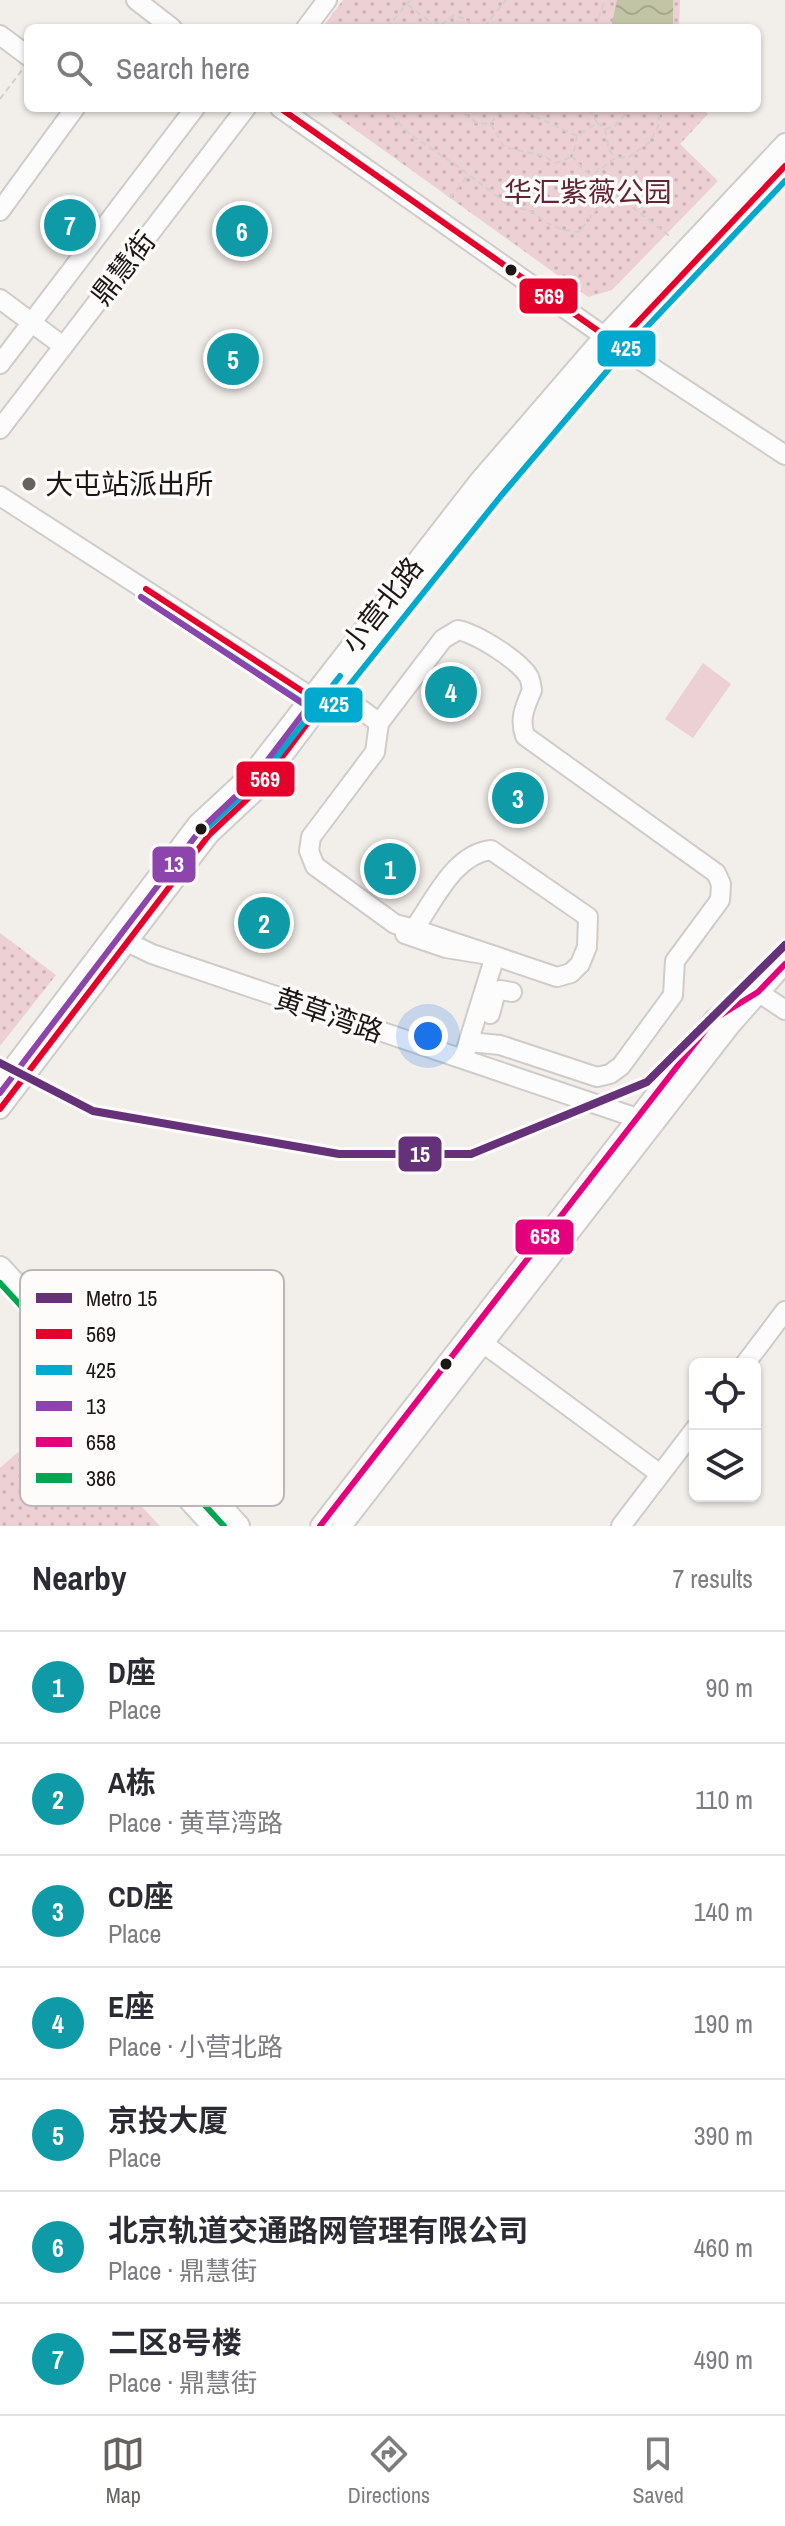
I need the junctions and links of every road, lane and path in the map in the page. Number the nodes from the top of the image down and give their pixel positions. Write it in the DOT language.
graph roads {
  1 [pos="136,0"];
  2 [pos="327,0"];
  3 [pos="410,0"];
  4 [pos="506,0"];
  5 [pos="605,0"];
  6 [pos="407,4"];
  7 [pos="432,23"];
  8 [pos="167,24"];
  9 [pos="309,24"];
  10 [pos="390,24"];
  11 [pos="436,24"];
  12 [pos="442,24"];
  13 [pos="470,24"];
  14 [pos="487,24"];
  15 [pos="596,24"];
  16 [pos="0,35"];
  17 [pos="24,56"];
  18 [pos="24,65"];
  19 [pos="0,99"];
  20 [pos="72,112"];
  21 [pos="192,112"];
  22 [pos="243,112"];
  23 [pos="286,112"];
  24 [pos="388,112"];
  25 [pos="462,112"];
  26 [pos="501,112"];
  27 [pos="526,112"];
  28 [pos="592,112"];
  29 [pos="625,112"];
  30 [pos="660,112"];
  31 [pos="597,123"];
  32 [pos="491,124"];
  33 [pos="605,129"];
  34 [pos="577,136"];
  35 [pos="785,143"];
  36 [pos="573,157"];
  37 [pos="615,158"];
  38 [pos="785,166"];
  39 [pos="468,175"];
  40 [pos="593,175"];
  41 [pos="611,190"];
  42 [pos="450,198"];
  43 [pos="0,211"];
  44 [pos="667,233"];
  45 [pos="0,299"];
  46 [pos="0,311"];
  47 [pos="29,327"];
  48 [pos="610,340"];
  49 [pos="60,350"];
  50 [pos="0,364"];
  51 [pos="0,429"];
  52 [pos="785,455"];
  53 [pos="0,496"];
  54 [pos="316,701"];
  55 [pos="379,723"];
  56 [pos="410,931"];
  57 [pos="120,939"];
  58 [pos="495,956"];
  59 [pos="785,964"];
  60 [pos="512,992"];
  61 [pos="758,992"];
  62 [pos="785,1010"];
  63 [pos="469,1042"];
  64 [pos="463,1061"];
  65 [pos="0,1084"];
  66 [pos="0,1109"];
  67 [pos="637,1118"];
  68 [pos="0,1268"];
  69 [pos="0,1289"];
  70 [pos="20,1290"];
  71 [pos="20,1311"];
  72 [pos="785,1311"];
  73 [pos="477,1338"];
  74 [pos="750,1358"];
  75 [pos="694,1430"];
  76 [pos="660,1474"];
  77 [pos="196,1506"];
  78 [pos="220,1506"];
  79 [pos="214,1526"];
  80 [pos="238,1526"];
  81 [pos="320,1526"];
  82 [pos="342,1526"];
  83 [pos="621,1526"];
  1 -- 8 [label="street"];
  2 -- 9 [label="street"];
  3 -- 6 [label="path"];
  4 -- 14 [label="path"];
  5 -- 15 [label="path"];
  6 -- 7 [label="path"];
  6 -- 10 [label="path"];
  7 -- 11 [label="path"];
  12 -- 13 [label="path"];
  16 -- 17 [label="street"];
  18 -- 19 [label="path"];
  20 -- 43 [label="street"];
  21 -- 47 [label="street"];
  22 -- 49 [label="street, 鼎慧街"];
  23 -- 48 [label="street"];
  24 -- 39 [label="path"];
  25 -- 32 [label="path"];
  26 -- 32 [label="path"];
  27 -- 34 [label="path"];
  28 -- 31 [label="path"];
  29 -- 33 [label="path"];
  30 -- 37 [label="path"];
  31 -- 33 [label="path"];
  31 -- 34 [label="path"];
  32 -- 36 [label="path"];
  33 -- 37 [label="path"];
  34 -- 36 [label="path"];
  35 -- 48 [label="street, 小营北路"];
  36 -- 40 [label="path"];
  37 -- 40 [label="path"];
  38 -- 48 [label="street, 小营北路"];
  39 -- 41 [label="path"];
  39 -- 42 [label="path"];
  40 -- 41 [label="path"];
  41 -- 44 [label="path"];
  45 -- 47 [label="street"];
  46 -- 47 [label="street"];
  47 -- 49 [label="street"];
  47 -- 50 [label="street"];
  48 -- 52 [label="street"];
  48 -- 54 [label="street, 小营北路"];
  49 -- 51 [label="street, 鼎慧街"];
  53 -- 54 [label="street"];
  54 -- 55 [label="street"];
  54 -- 57 [label="street, 小营北路"];
  55 -- 56 [label="street"];
  55 -- 63 [label="street"];
  56 -- 58 [label="street"];
  56 -- 58 [label="street"];
  57 -- 64 [label="street, 黄草湾路"];
  57 -- 65 [label="street, 小营北路"];
  57 -- 66 [label="street, 小营北路"];
  58 -- 63 [label="street"];
  59 -- 61 [label="street"];
  60 -- 63 [label="street"];
  61 -- 62 [label="street"];
  61 -- 67 [label="street"];
  61 -- 73 [label="street"];
  63 -- 64 [label="street"];
  64 -- 67 [label="street, 黄草湾路"];
  67 -- 73 [label="street"];
  68 -- 70 [label="main road"];
  69 -- 71 [label="main road"];
  72 -- 74 [label="street"];
  73 -- 76 [label="street"];
  73 -- 81 [label="street"];
  73 -- 82 [label="street"];
  75 -- 76 [label="street"];
  76 -- 83 [label="street"];
  77 -- 79 [label="main road"];
  78 -- 80 [label="main road"];
}
